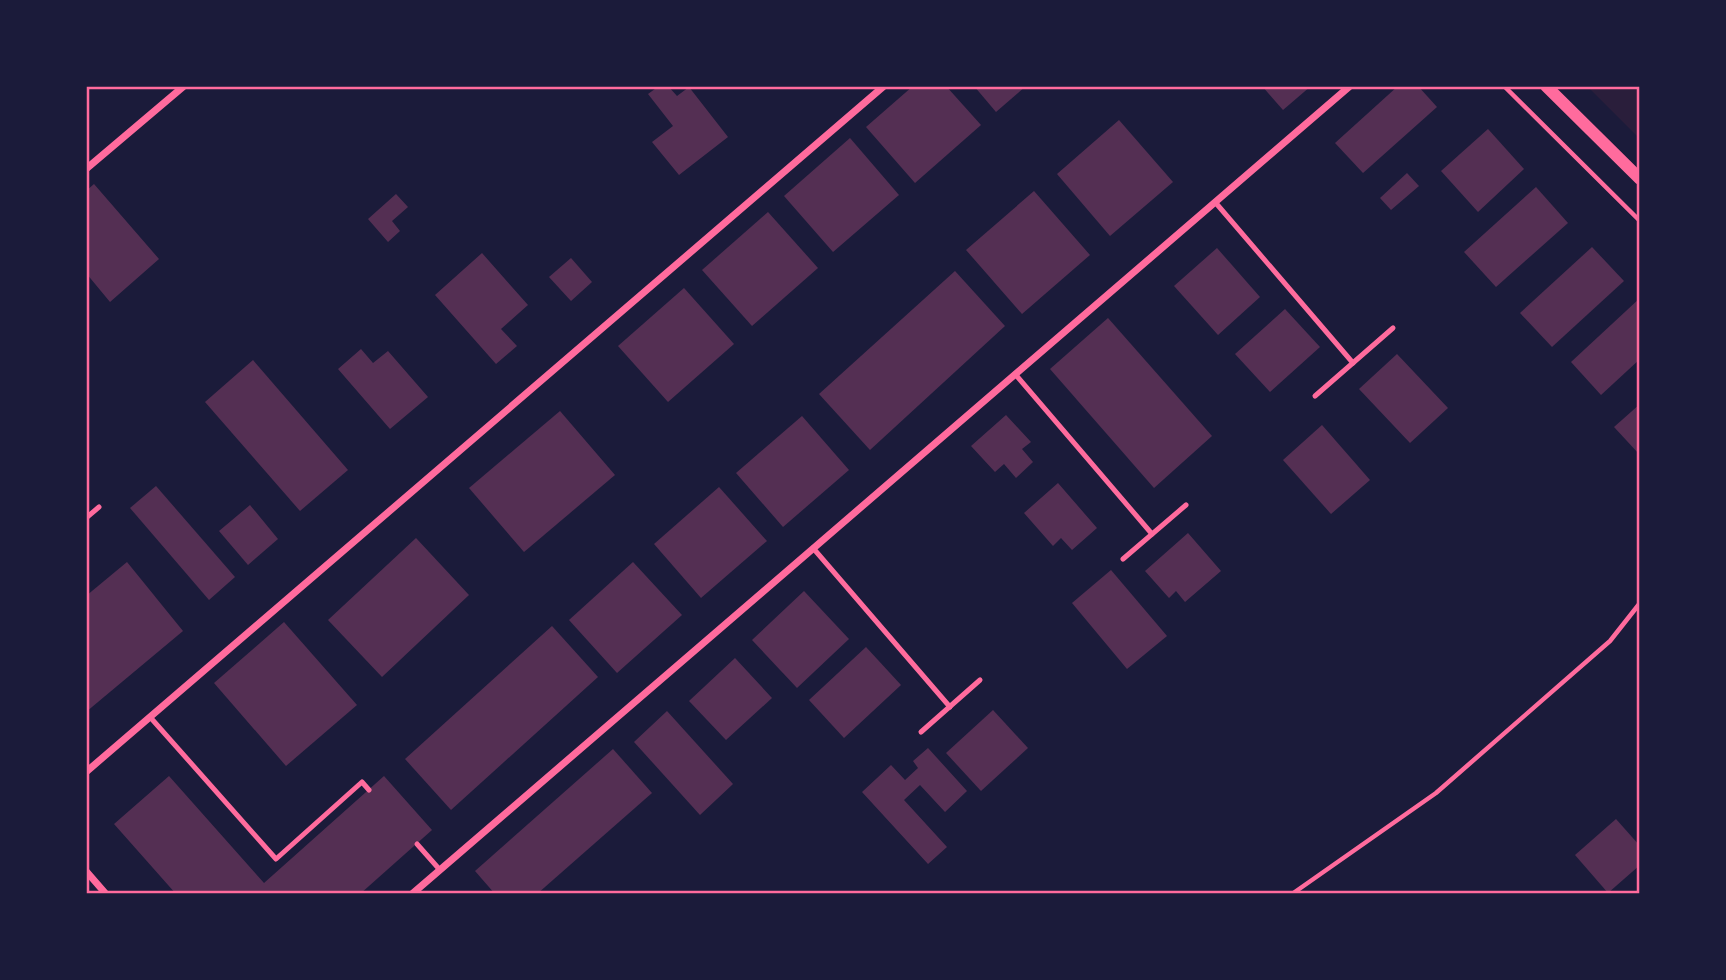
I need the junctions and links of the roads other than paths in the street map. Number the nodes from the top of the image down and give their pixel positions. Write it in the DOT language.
graph roads {
  1 [pos="184,86"];
  2 [pos="884,86"];
  3 [pos="1350,86"];
  4 [pos="1546,86"];
  5 [pos="86,169"];
  6 [pos="1640,179"];
  7 [pos="1215,202"];
  8 [pos="1393,328"];
  9 [pos="1353,363"];
  10 [pos="1015,374"];
  11 [pos="1315,396"];
  12 [pos="1186,505"];
  13 [pos="99,507"];
  14 [pos="86,518"];
  15 [pos="1152,534"];
  16 [pos="813,548"];
  17 [pos="1123,559"];
  18 [pos="981,680"];
  19 [pos="950,707"];
  20 [pos="150,717"];
  21 [pos="920,732"];
  22 [pos="86,772"];
  23 [pos="369,790"];
  24 [pos="417,844"];
  25 [pos="440,870"];
  26 [pos="86,871"];
  27 [pos="106,894"];
  28 [pos="412,894"];
  1 -- 5 [label="street"];
  2 -- 20 [label="street"];
  3 -- 7 [label="street"];
  4 -- 6 [label="street"];
  7 -- 9 [label="lane"];
  7 -- 10 [label="street"];
  8 -- 9 [label="lane"];
  9 -- 11 [label="lane"];
  10 -- 15 [label="lane"];
  10 -- 16 [label="street"];
  12 -- 15 [label="lane"];
  13 -- 14 [label="lane"];
  15 -- 17 [label="lane"];
  16 -- 19 [label="lane"];
  16 -- 25 [label="street"];
  18 -- 19 [label="lane"];
  19 -- 21 [label="lane"];
  20 -- 22 [label="street"];
  20 -- 23 [label="lane"];
  24 -- 25 [label="lane"];
  25 -- 28 [label="street"];
  26 -- 27 [label="street"];
}
